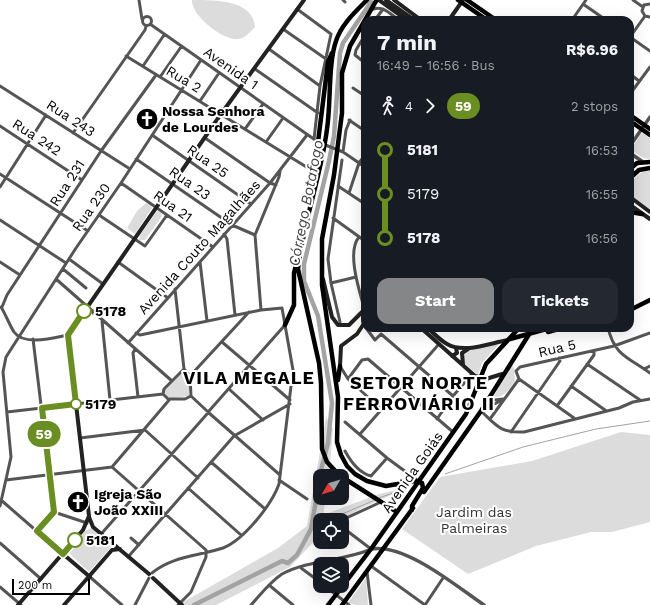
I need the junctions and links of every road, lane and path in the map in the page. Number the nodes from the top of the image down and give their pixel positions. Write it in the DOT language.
graph roads {
  1 [pos="138,0"];
  2 [pos="304,0"];
  3 [pos="362,0"];
  4 [pos="367,0"];
  5 [pos="468,0"];
  6 [pos="586,0"];
  7 [pos="633,0"];
  8 [pos="377,1"];
  9 [pos="396,1"];
  10 [pos="461,1"];
  11 [pos="385,4"];
  12 [pos="583,4"];
  13 [pos="650,4"];
  14 [pos="643,7"];
  15 [pos="297,9"];
  16 [pos="357,10"];
  17 [pos="371,10"];
  18 [pos="368,16"];
  19 [pos="378,16"];
  20 [pos="396,16"];
  21 [pos="402,16"];
  22 [pos="407,16"];
  23 [pos="416,16"];
  24 [pos="452,16"];
  25 [pos="482,16"];
  26 [pos="490,16"];
  27 [pos="575,16"];
  28 [pos="600,16"];
  29 [pos="645,16"];
  30 [pos="650,17"];
  31 [pos="142,19"];
  32 [pos="150,24"];
  33 [pos="146,26"];
  34 [pos="361,27"];
  35 [pos="283,29"];
  36 [pos="634,31"];
  37 [pos="164,35"];
  38 [pos="634,40"];
  39 [pos="361,42"];
  40 [pos="181,47"];
  41 [pos="269,49"];
  42 [pos="334,50"];
  43 [pos="650,51"];
  44 [pos="126,56"];
  45 [pos="326,59"];
  46 [pos="201,60"];
  47 [pos="361,60"];
  48 [pos="143,66"];
  49 [pos="650,67"];
  50 [pos="255,69"];
  51 [pos="219,73"];
  52 [pos="156,75"];
  53 [pos="160,77"];
  54 [pos="634,77"];
  55 [pos="639,81"];
  56 [pos="0,86"];
  57 [pos="320,86"];
  58 [pos="241,88"];
  59 [pos="352,88"];
  60 [pos="634,88"];
  61 [pos="181,90"];
  62 [pos="361,94"];
  63 [pos="200,101"];
  64 [pos="263,104"];
  65 [pos="318,113"];
  66 [pos="221,114"];
  67 [pos="46,115"];
  68 [pos="650,117"];
  69 [pos="282,118"];
  70 [pos="634,119"];
  71 [pos="634,123"];
  72 [pos="0,126"];
  73 [pos="643,127"];
  74 [pos="361,128"];
  75 [pos="245,129"];
  76 [pos="650,129"];
  77 [pos="73,133"];
  78 [pos="152,135"];
  79 [pos="307,135"];
  80 [pos="650,135"];
  81 [pos="205,138"];
  82 [pos="634,140"];
  83 [pos="266,142"];
  84 [pos="317,142"];
  85 [pos="28,145"];
  86 [pos="101,151"];
  87 [pos="342,151"];
  88 [pos="634,156"];
  89 [pos="291,158"];
  90 [pos="136,159"];
  91 [pos="342,160"];
  92 [pos="361,160"];
  93 [pos="189,161"];
  94 [pos="643,162"];
  95 [pos="650,162"];
  96 [pos="359,163"];
  97 [pos="634,167"];
  98 [pos="650,168"];
  99 [pos="130,169"];
  100 [pos="280,171"];
  101 [pos="313,171"];
  102 [pos="0,174"];
  103 [pos="634,175"];
  104 [pos="6,178"];
  105 [pos="82,180"];
  106 [pos="121,183"];
  107 [pos="270,184"];
  108 [pos="172,185"];
  109 [pos="276,185"];
  110 [pos="0,186"];
  111 [pos="338,186"];
  112 [pos="349,193"];
  113 [pos="634,200"];
  114 [pos="361,201"];
  115 [pos="251,204"];
  116 [pos="157,207"];
  117 [pos="634,208"];
  118 [pos="650,212"];
  119 [pos="60,213"];
  120 [pos="634,213"];
  121 [pos="642,214"];
  122 [pos="100,215"];
  123 [pos="167,215"];
  124 [pos="333,218"];
  125 [pos="650,219"];
  126 [pos="0,220"];
  127 [pos="232,225"];
  128 [pos="88,231"];
  129 [pos="224,234"];
  130 [pos="255,235"];
  131 [pos="358,236"];
  132 [pos="361,238"];
  133 [pos="135,239"];
  134 [pos="39,246"];
  135 [pos="213,247"];
  136 [pos="299,254"];
  137 [pos="69,259"];
  138 [pos="0,262"];
  139 [pos="118,262"];
  140 [pos="200,262"];
  141 [pos="66,263"];
  142 [pos="62,269"];
  143 [pos="321,272"];
  144 [pos="20,275"];
  145 [pos="356,277"];
  146 [pos="56,279"];
  147 [pos="331,283"];
  148 [pos="103,284"];
  149 [pos="86,288"];
  150 [pos="175,289"];
  151 [pos="361,295"];
  152 [pos="650,297"];
  153 [pos="168,298"];
  154 [pos="650,300"];
  155 [pos="634,305"];
  156 [pos="1,307"];
  157 [pos="87,307"];
  158 [pos="97,308"];
  159 [pos="634,308"];
  160 [pos="261,310"];
  161 [pos="249,312"];
  162 [pos="93,313"];
  163 [pos="361,314"];
  164 [pos="235,315"];
  165 [pos="290,316"];
  166 [pos="283,317"];
  167 [pos="102,321"];
  168 [pos="207,321"];
  169 [pos="340,322"];
  170 [pos="285,325"];
  171 [pos="179,327"];
  172 [pos="361,330"];
  173 [pos="22,332"];
  174 [pos="370,332"];
  175 [pos="426,332"];
  176 [pos="432,332"];
  177 [pos="515,332"];
  178 [pos="530,332"];
  179 [pos="534,332"];
  180 [pos="543,332"];
  181 [pos="609,332"];
  182 [pos="136,333"];
  183 [pos="650,334"];
  184 [pos="68,335"];
  185 [pos="528,335"];
  186 [pos="19,337"];
  187 [pos="26,339"];
  188 [pos="33,339"];
  189 [pos="508,340"];
  190 [pos="222,342"];
  191 [pos="128,343"];
  192 [pos="440,344"];
  193 [pos="614,346"];
  194 [pos="456,348"];
  195 [pos="468,348"];
  196 [pos="135,349"];
  197 [pos="594,351"];
  198 [pos="452,356"];
  199 [pos="559,358"];
  200 [pos="587,364"];
  201 [pos="462,365"];
  202 [pos="249,366"];
  203 [pos="340,366"];
  204 [pos="650,366"];
  205 [pos="419,367"];
  206 [pos="184,369"];
  207 [pos="644,369"];
  208 [pos="650,373"];
  209 [pos="472,374"];
  210 [pos="502,374"];
  211 [pos="190,376"];
  212 [pos="479,378"];
  213 [pos="348,379"];
  214 [pos="519,379"];
  215 [pos="172,381"];
  216 [pos="337,386"];
  217 [pos="571,386"];
  218 [pos="400,388"];
  219 [pos="229,389"];
  220 [pos="539,393"];
  221 [pos="163,394"];
  222 [pos="191,396"];
  223 [pos="453,396"];
  224 [pos="138,397"];
  225 [pos="489,397"];
  226 [pos="504,399"];
  227 [pos="650,399"];
  228 [pos="110,400"];
  229 [pos="170,400"];
  230 [pos="640,400"];
  231 [pos="290,402"];
  232 [pos="76,404"];
  233 [pos="557,406"];
  234 [pos="42,408"];
  235 [pos="381,409"];
  236 [pos="605,410"];
  237 [pos="481,411"];
  238 [pos="7,412"];
  239 [pos="208,412"];
  240 [pos="574,418"];
  241 [pos="437,419"];
  242 [pos="490,419"];
  243 [pos="263,420"];
  244 [pos="345,422"];
  245 [pos="144,430"];
  246 [pos="453,432"];
  247 [pos="511,432"];
  248 [pos="360,434"];
  249 [pos="234,436"];
  250 [pos="80,438"];
  251 [pos="345,451"];
  252 [pos="172,454"];
  253 [pos="387,458"];
  254 [pos="211,462"];
  255 [pos="112,466"];
  256 [pos="334,469"];
  257 [pos="84,470"];
  258 [pos="49,474"];
  259 [pos="280,475"];
  260 [pos="198,478"];
  261 [pos="6,480"];
  262 [pos="279,480"];
  263 [pos="419,481"];
  264 [pos="349,482"];
  265 [pos="188,488"];
  266 [pos="139,492"];
  267 [pos="308,499"];
  268 [pos="1,500"];
  269 [pos="380,502"];
  270 [pos="8,505"];
  271 [pos="0,507"];
  272 [pos="264,509"];
  273 [pos="412,510"];
  274 [pos="54,512"];
  275 [pos="397,512"];
  276 [pos="165,515"];
  277 [pos="89,516"];
  278 [pos="349,517"];
  279 [pos="87,523"];
  280 [pos="93,527"];
  281 [pos="83,530"];
  282 [pos="37,531"];
  283 [pos="349,532"];
  284 [pos="102,533"];
  285 [pos="241,535"];
  286 [pos="131,538"];
  287 [pos="0,543"];
  288 [pos="113,543"];
  289 [pos="138,545"];
  290 [pos="384,548"];
  291 [pos="120,549"];
  292 [pos="371,549"];
  293 [pos="112,550"];
  294 [pos="207,553"];
  295 [pos="63,554"];
  296 [pos="128,557"];
  297 [pos="307,566"];
  298 [pos="371,566"];
  299 [pos="301,568"];
  300 [pos="307,571"];
  301 [pos="94,572"];
  302 [pos="367,572"];
  303 [pos="85,574"];
  304 [pos="151,576"];
  305 [pos="313,576"];
  306 [pos="90,577"];
  307 [pos="443,578"];
  308 [pos="41,579"];
  309 [pos="268,585"];
  310 [pos="0,587"];
  311 [pos="333,593"];
  312 [pos="336,596"];
  313 [pos="19,604"];
  314 [pos="68,604"];
  315 [pos="180,604"];
  316 [pos="345,604"];
  317 [pos="122,605"];
  318 [pos="135,605"];
  319 [pos="251,605"];
  320 [pos="293,605"];
  321 [pos="328,605"];
  322 [pos="371,605"];
  323 [pos="425,605"];
  324 [pos="484,605"];
  1 -- 31 [label="street"];
  2 -- 15 [label="main road"];
  3 -- 16 [label="main road"];
  4 -- 16 [label="main road"];
  5 -- 26 [label="main road"];
  6 -- 12 [label="street"];
  7 -- 14 [label="street"];
  8 -- 11 [label="main road"];
  8 -- 17 [label="main road"];
  9 -- 23 [label="main road"];
  10 -- 24 [label="main road"];
  10 -- 25 [label="main road"];
  11 -- 17 [label="street"];
  11 -- 19 [label="street"];
  11 -- 20 [label="street"];
  11 -- 21 [label="main road"];
  11 -- 22 [label="main road"];
  12 -- 27 [label="street"];
  12 -- 28 [label="street"];
  13 -- 14 [label="street"];
  14 -- 29 [label="street"];
  15 -- 35 [label="main road"];
  15 -- 45 [label="street"];
  16 -- 42 [label="main road"];
  17 -- 18 [label="main road"];
  29 -- 30 [label="street"];
  29 -- 36 [label="street"];
  31 -- 32 [label="street"];
  31 -- 33 [label="street"];
  32 -- 33 [label="street"];
  32 -- 37 [label="street, Avenida 1"];
  33 -- 44 [label="street"];
  34 -- 143 [label="main road"];
  35 -- 41 [label="main road"];
  35 -- 45 [label="street"];
  37 -- 40 [label="street, Avenida 1"];
  37 -- 48 [label="street"];
  38 -- 43 [label="street"];
  39 -- 47 [label="street"];
  40 -- 46 [label="street, Avenida 1"];
  40 -- 53 [label="street"];
  41 -- 50 [label="main road"];
  41 -- 57 [label="street"];
  42 -- 84 [label="main road"];
  42 -- 136 [label="main road"];
  44 -- 48 [label="street, Rua 2"];
  44 -- 77 [label="street"];
  45 -- 57 [label="street"];
  46 -- 51 [label="street, Avenida 1"];
  46 -- 61 [label="street, Rua 230"];
  48 -- 52 [label="street, Rua 2"];
  49 -- 55 [label="street"];
  50 -- 58 [label="main road"];
  50 -- 65 [label="street"];
  51 -- 58 [label="street, Avenida 1"];
  51 -- 63 [label="street"];
  52 -- 53 [label="street, Rua 2"];
  52 -- 86 [label="street, Rua 231"];
  53 -- 61 [label="street, Rua 2"];
  54 -- 55 [label="street"];
  55 -- 60 [label="street"];
  56 -- 67 [label="street, Rua 243"];
  57 -- 65 [label="street"];
  58 -- 64 [label="street, Avenida 1"];
  58 -- 66 [label="main road"];
  59 -- 62 [label="street"];
  61 -- 63 [label="street, Rua 2"];
  61 -- 78 [label="street, Rua 230"];
  63 -- 66 [label="street, Rua 2"];
  64 -- 69 [label="street, Avenida 1"];
  64 -- 75 [label="street"];
  65 -- 84 [label="street"];
  66 -- 75 [label="street, Rua 2"];
  66 -- 81 [label="main road"];
  67 -- 77 [label="street, Rua 243"];
  67 -- 85 [label="street"];
  68 -- 73 [label="street"];
  69 -- 79 [label="street, Avenida 1"];
  69 -- 83 [label="street"];
  70 -- 73 [label="main road"];
  71 -- 73 [label="main road"];
  72 -- 85 [label="street, Rua 242"];
  73 -- 76 [label="main road"];
  73 -- 80 [label="main road"];
  73 -- 82 [label="street"];
  74 -- 87 [label="street"];
  75 -- 83 [label="street, Rua 2"];
  77 -- 86 [label="street, Rua 243"];
  78 -- 90 [label="street, Rua 230"];
  78 -- 93 [label="street, Rua 25"];
  79 -- 84 [label="street, Avenida 1"];
  79 -- 89 [label="street, Avenida Couto Magalhães"];
  81 -- 93 [label="main road"];
  81 -- 107 [label="street"];
  83 -- 89 [label="street, Rua 2"];
  84 -- 87 [label="street, Avenida 1"];
  85 -- 104 [label="street"];
  85 -- 105 [label="street, Rua 242"];
  86 -- 99 [label="street, Rua 243"];
  86 -- 105 [label="street, Rua 231"];
  87 -- 96 [label="street, Avenida 1"];
  88 -- 94 [label="street"];
  89 -- 100 [label="street, Avenida Couto Magalhães"];
  89 -- 101 [label="street, Rua 2"];
  90 -- 99 [label="street, Rua 230"];
  90 -- 108 [label="street, Rua 23"];
  91 -- 111 [label="street"];
  92 -- 96 [label="street"];
  93 -- 108 [label="main road"];
  93 -- 115 [label="street, Rua 25"];
  94 -- 95 [label="main road"];
  94 -- 97 [label="main road"];
  96 -- 112 [label="street"];
  98 -- 103 [label="main road"];
  99 -- 106 [label="street, Rua 230"];
  100 -- 107 [label="street, Avenida Couto Magalhães"];
  100 -- 109 [label="street"];
  102 -- 104 [label="street"];
  104 -- 110 [label="street"];
  104 -- 119 [label="street"];
  105 -- 119 [label="street, Rua 231"];
  106 -- 116 [label="street, Rua 21"];
  106 -- 122 [label="street, Rua 230"];
  107 -- 109 [label="street, Avenida Couto Magalhães"];
  107 -- 115 [label="street, Avenida Couto Magalhães"];
  108 -- 116 [label="main road"];
  108 -- 127 [label="street, Rua 23"];
  109 -- 130 [label="street"];
  111 -- 112 [label="street"];
  111 -- 124 [label="street"];
  112 -- 114 [label="street"];
  113 -- 118 [label="main road"];
  115 -- 127 [label="street, Avenida Couto Magalhães"];
  116 -- 123 [label="street, Rua 21"];
  116 -- 133 [label="main road"];
  117 -- 121 [label="main road"];
  119 -- 128 [label="street"];
  119 -- 134 [label="street, Rua 231"];
  120 -- 121 [label="main road"];
  121 -- 125 [label="main road"];
  122 -- 128 [label="street, Rua 230"];
  122 -- 133 [label="street"];
  123 -- 133 [label="street"];
  123 -- 135 [label="street, Rua 21"];
  124 -- 131 [label="street"];
  124 -- 147 [label="street"];
  126 -- 134 [label="street"];
  127 -- 129 [label="street, Avenida Couto Magalhães"];
  127 -- 130 [label="street, Rua 23"];
  128 -- 137 [label="street, Rua 230"];
  129 -- 135 [label="street, Avenida Couto Magalhães"];
  129 -- 164 [label="street"];
  130 -- 160 [label="street"];
  131 -- 132 [label="street"];
  131 -- 145 [label="street"];
  133 -- 139 [label="main road"];
  134 -- 141 [label="street"];
  134 -- 144 [label="street, Rua 231"];
  135 -- 140 [label="street, Avenida Couto Magalhães"];
  136 -- 165 [label="main road"];
  136 -- 256 [label="main road"];
  137 -- 141 [label="street, Rua 230"];
  137 -- 148 [label="street"];
  138 -- 144 [label="street"];
  139 -- 148 [label="main road"];
  139 -- 153 [label="street"];
  140 -- 150 [label="street, Avenida Couto Magalhães"];
  140 -- 168 [label="street"];
  141 -- 142 [label="street, Rua 230"];
  142 -- 146 [label="street, Rua 230"];
  142 -- 149 [label="street"];
  143 -- 163 [label="main road"];
  143 -- 216 [label="main road"];
  144 -- 156 [label="street, Rua 231"];
  145 -- 147 [label="street"];
  145 -- 151 [label="street"];
  146 -- 157 [label="street"];
  146 -- 173 [label="street, Rua 230"];
  147 -- 169 [label="street"];
  148 -- 157 [label="main road"];
  150 -- 153 [label="street, Avenida Couto Magalhães"];
  150 -- 171 [label="street"];
  152 -- 155 [label="main road"];
  153 -- 182 [label="street, Avenida Couto Magalhães"];
  154 -- 159 [label="main road"];
  156 -- 186 [label="street"];
  157 -- 162 [label="street"];
  157 -- 184 [label="main road"];
  158 -- 162 [label="street"];
  160 -- 161 [label="street"];
  160 -- 166 [label="street"];
  161 -- 164 [label="street"];
  161 -- 190 [label="street"];
  162 -- 167 [label="street"];
  164 -- 168 [label="street"];
  165 -- 166 [label="main road"];
  165 -- 170 [label="main road"];
  166 -- 170 [label="street"];
  167 -- 191 [label="street"];
  167 -- 228 [label="street"];
  168 -- 171 [label="street"];
  170 -- 202 [label="street"];
  170 -- 231 [label="street"];
  171 -- 182 [label="street"];
  171 -- 206 [label="street"];
  172 -- 203 [label="main road"];
  173 -- 186 [label="street, Rua 230"];
  173 -- 187 [label="street"];
  174 -- 205 [label="street"];
  175 -- 192 [label="main road"];
  176 -- 194 [label="main road"];
  177 -- 189 [label="main road, Avenida Goiás"];
  178 -- 185 [label="main road, Avenida Goiás"];
  179 -- 185 [label="main road"];
  180 -- 185 [label="main road"];
  181 -- 193 [label="street"];
  182 -- 191 [label="street, Avenida Couto Magalhães"];
  183 -- 193 [label="street, Rua 5"];
  184 -- 188 [label="street"];
  184 -- 232 [label="main road"];
  185 -- 189 [label="main road"];
  185 -- 210 [label="main road, Avenida Goiás"];
  186 -- 187 [label="street"];
  186 -- 238 [label="street, Rua 230"];
  187 -- 188 [label="street"];
  188 -- 234 [label="street"];
  189 -- 195 [label="main road"];
  189 -- 212 [label="main road, Avenida Goiás"];
  190 -- 202 [label="street"];
  190 -- 211 [label="street"];
  191 -- 196 [label="street"];
  192 -- 198 [label="main road"];
  192 -- 205 [label="street"];
  193 -- 197 [label="street, Rua 5"];
  193 -- 207 [label="street"];
  194 -- 195 [label="main road"];
  194 -- 198 [label="main road"];
  195 -- 201 [label="main road"];
  196 -- 215 [label="street"];
  196 -- 224 [label="street"];
  197 -- 199 [label="street, Rua 5"];
  197 -- 200 [label="street"];
  198 -- 201 [label="main road"];
  199 -- 214 [label="street, Rua 5"];
  199 -- 220 [label="street"];
  200 -- 217 [label="street"];
  200 -- 230 [label="street"];
  201 -- 209 [label="main road"];
  202 -- 219 [label="street"];
  202 -- 231 [label="street"];
  203 -- 213 [label="street"];
  203 -- 216 [label="main road"];
  204 -- 207 [label="street"];
  205 -- 218 [label="street"];
  205 -- 223 [label="street"];
  206 -- 211 [label="street"];
  206 -- 215 [label="street"];
  207 -- 208 [label="street"];
  209 -- 212 [label="main road"];
  209 -- 223 [label="street"];
  210 -- 212 [label="main road"];
  210 -- 225 [label="main road, Avenida Goiás"];
  211 -- 222 [label="street"];
  212 -- 246 [label="main road, Avenida Goiás"];
  213 -- 218 [label="street"];
  213 -- 235 [label="street"];
  214 -- 220 [label="street"];
  214 -- 226 [label="street"];
  215 -- 221 [label="street"];
  216 -- 263 [label="main road"];
  217 -- 233 [label="street"];
  217 -- 236 [label="street"];
  218 -- 235 [label="street"];
  218 -- 241 [label="street"];
  219 -- 239 [label="street"];
  219 -- 243 [label="street"];
  220 -- 233 [label="street"];
  220 -- 247 [label="street"];
  221 -- 224 [label="street"];
  221 -- 229 [label="street"];
  222 -- 229 [label="street"];
  222 -- 239 [label="street"];
  223 -- 241 [label="street"];
  224 -- 228 [label="street"];
  225 -- 226 [label="street"];
  225 -- 237 [label="main road, Avenida Goiás"];
  226 -- 237 [label="street"];
  226 -- 242 [label="street"];
  227 -- 230 [label="street"];
  228 -- 232 [label="street"];
  229 -- 245 [label="street"];
  230 -- 236 [label="street"];
  231 -- 243 [label="street"];
  231 -- 259 [label="street"];
  232 -- 234 [label="street"];
  232 -- 250 [label="main road"];
  233 -- 240 [label="street"];
  234 -- 238 [label="street"];
  234 -- 258 [label="street"];
  235 -- 248 [label="street"];
  236 -- 240 [label="street"];
  237 -- 242 [label="street"];
  237 -- 273 [label="main road, Avenida Goiás"];
  238 -- 261 [label="street, Rua 230"];
  239 -- 249 [label="street"];
  239 -- 252 [label="street"];
  240 -- 247 [label="street"];
  241 -- 246 [label="street"];
  242 -- 247 [label="street"];
  243 -- 249 [label="street"];
  244 -- 248 [label="street"];
  245 -- 250 [label="street"];
  245 -- 252 [label="street"];
  245 -- 255 [label="street"];
  246 -- 263 [label="main road, Avenida Goiás"];
  248 -- 253 [label="street"];
  249 -- 254 [label="street"];
  249 -- 259 [label="street"];
  250 -- 257 [label="main road"];
  251 -- 253 [label="street"];
  252 -- 260 [label="street"];
  252 -- 266 [label="street"];
  253 -- 263 [label="street"];
  254 -- 260 [label="street"];
  254 -- 272 [label="street"];
  255 -- 257 [label="street"];
  255 -- 266 [label="street"];
  257 -- 258 [label="street"];
  257 -- 277 [label="main road"];
  258 -- 261 [label="street"];
  258 -- 274 [label="street"];
  259 -- 262 [label="street"];
  260 -- 265 [label="street"];
  261 -- 268 [label="street, Rua 230"];
  262 -- 267 [label="street"];
  262 -- 272 [label="street"];
  263 -- 273 [label="main road"];
  263 -- 275 [label="main road, Avenida Goiás"];
  264 -- 269 [label="main road"];
  265 -- 276 [label="street"];
  265 -- 285 [label="street"];
  266 -- 276 [label="street"];
  266 -- 284 [label="street"];
  268 -- 270 [label="street"];
  268 -- 271 [label="street, Rua 230"];
  269 -- 275 [label="main road"];
  269 -- 278 [label="street"];
  270 -- 271 [label="street"];
  270 -- 282 [label="street"];
  272 -- 285 [label="street"];
  273 -- 290 [label="main road, Avenida Goiás"];
  274 -- 279 [label="street"];
  274 -- 282 [label="street"];
  275 -- 292 [label="main road, Avenida Goiás"];
  276 -- 289 [label="street"];
  276 -- 294 [label="street"];
  277 -- 279 [label="main road"];
  277 -- 280 [label="main road"];
  279 -- 281 [label="main road"];
  280 -- 281 [label="main road"];
  280 -- 284 [label="main road"];
  281 -- 295 [label="main road"];
  282 -- 295 [label="street"];
  283 -- 292 [label="street"];
  284 -- 288 [label="main road"];
  285 -- 294 [label="street"];
  286 -- 289 [label="street"];
  287 -- 308 [label="street"];
  288 -- 291 [label="main road"];
  288 -- 293 [label="main road"];
  289 -- 296 [label="street"];
  290 -- 292 [label="street"];
  290 -- 298 [label="main road, Avenida Goiás"];
  290 -- 307 [label="street"];
  291 -- 293 [label="main road"];
  291 -- 296 [label="main road"];
  292 -- 297 [label="street"];
  292 -- 312 [label="main road, Avenida Goiás"];
  293 -- 301 [label="main road"];
  294 -- 304 [label="street"];
  294 -- 315 [label="street"];
  295 -- 303 [label="main road"];
  295 -- 308 [label="main road"];
  296 -- 304 [label="main road"];
  297 -- 299 [label="street"];
  297 -- 300 [label="street"];
  298 -- 302 [label="main road, Avenida Goiás"];
  298 -- 323 [label="street"];
  299 -- 300 [label="street"];
  299 -- 309 [label="street"];
  300 -- 305 [label="street"];
  301 -- 303 [label="main road"];
  301 -- 306 [label="main road"];
  302 -- 316 [label="main road, Avenida Goiás"];
  302 -- 322 [label="street"];
  303 -- 306 [label="main road"];
  304 -- 315 [label="main road"];
  304 -- 318 [label="street"];
  306 -- 314 [label="main road"];
  306 -- 317 [label="street"];
  307 -- 323 [label="street"];
  307 -- 324 [label="street"];
  308 -- 313 [label="main road"];
  309 -- 319 [label="street"];
  309 -- 320 [label="street"];
  310 -- 313 [label="street"];
  311 -- 312 [label="street"];
  312 -- 316 [label="street"];
  312 -- 321 [label="main road, Avenida Goiás"];
}
